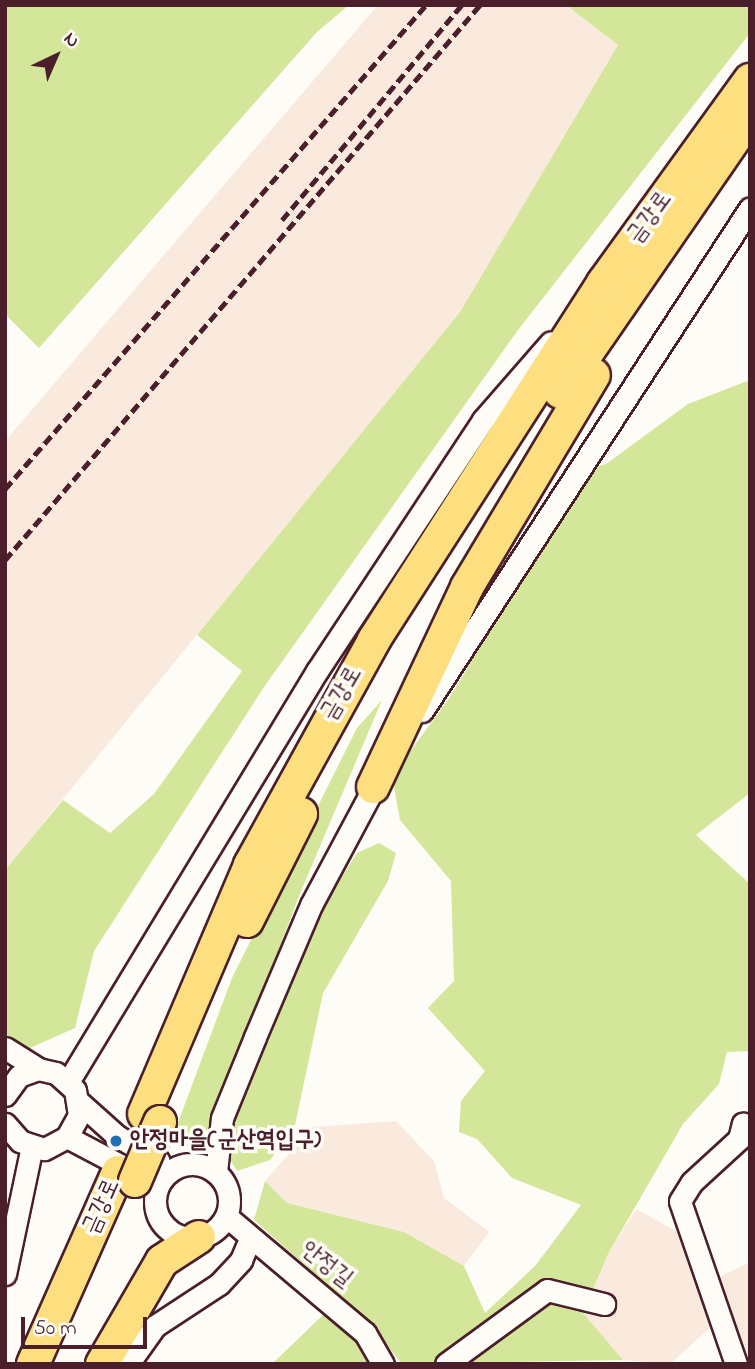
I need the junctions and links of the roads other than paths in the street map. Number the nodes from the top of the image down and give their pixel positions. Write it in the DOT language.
graph roads {
  1 [pos="750,80"];
  2 [pos="750,117"];
  3 [pos="750,127"];
  4 [pos="750,208"];
  5 [pos="603,283"];
  6 [pos="373,787"];
  7 [pos="5,1048"];
  8 [pos="38,1069"];
  9 [pos="68,1082"];
  10 [pos="7,1086"];
  11 [pos="79,1102"];
  12 [pos="152,1118"];
  13 [pos="743,1123"];
  14 [pos="5,1124"];
  15 [pos="67,1137"];
  16 [pos="32,1146"];
  17 [pos="171,1169"];
  18 [pos="216,1172"];
  19 [pos="137,1181"];
  20 [pos="5,1194"];
  21 [pos="226,1216"];
  22 [pos="18,1218"];
  23 [pos="199,1237"];
  24 [pos="250,1239"];
  25 [pos="5,1274"];
  26 [pos="604,1304"];
  27 [pos="33,1364"];
  28 [pos="56,1364"];
  29 [pos="102,1364"];
  30 [pos="128,1364"];
  31 [pos="383,1364"];
  32 [pos="446,1364"];
  33 [pos="736,1364"];
  1 -- 5 [label="highway, 금강로"];
  2 -- 12 [label="highway, 금강로"];
  3 -- 6 [label="highway"];
  4 -- 6 [label="street"];
  5 -- 9 [label="street"];
  5 -- 12 [label="highway, 금강로"];
  6 -- 18 [label="street"];
  7 -- 8 [label="street"];
  8 -- 9 [label="street"];
  8 -- 10 [label="street"];
  9 -- 11 [label="street"];
  11 -- 15 [label="street"];
  11 -- 17 [label="street"];
  12 -- 19 [label="highway, 금강로, bridge"];
  13 -- 33 [label="street"];
  14 -- 16 [label="street"];
  15 -- 16 [label="street"];
  15 -- 19 [label="street"];
  16 -- 22 [label="street"];
  17 -- 18 [label="street"];
  17 -- 19 [label="street"];
  18 -- 21 [label="street"];
  19 -- 23 [label="street"];
  19 -- 27 [label="highway, 금강로"];
  19 -- 28 [label="highway, 금강로"];
  20 -- 22 [label="street"];
  21 -- 23 [label="street"];
  21 -- 24 [label="street, 안정길"];
  22 -- 25 [label="street"];
  23 -- 29 [label="highway"];
  24 -- 30 [label="street"];
  24 -- 31 [label="street, 안정길"];
  26 -- 32 [label="street"];
}
